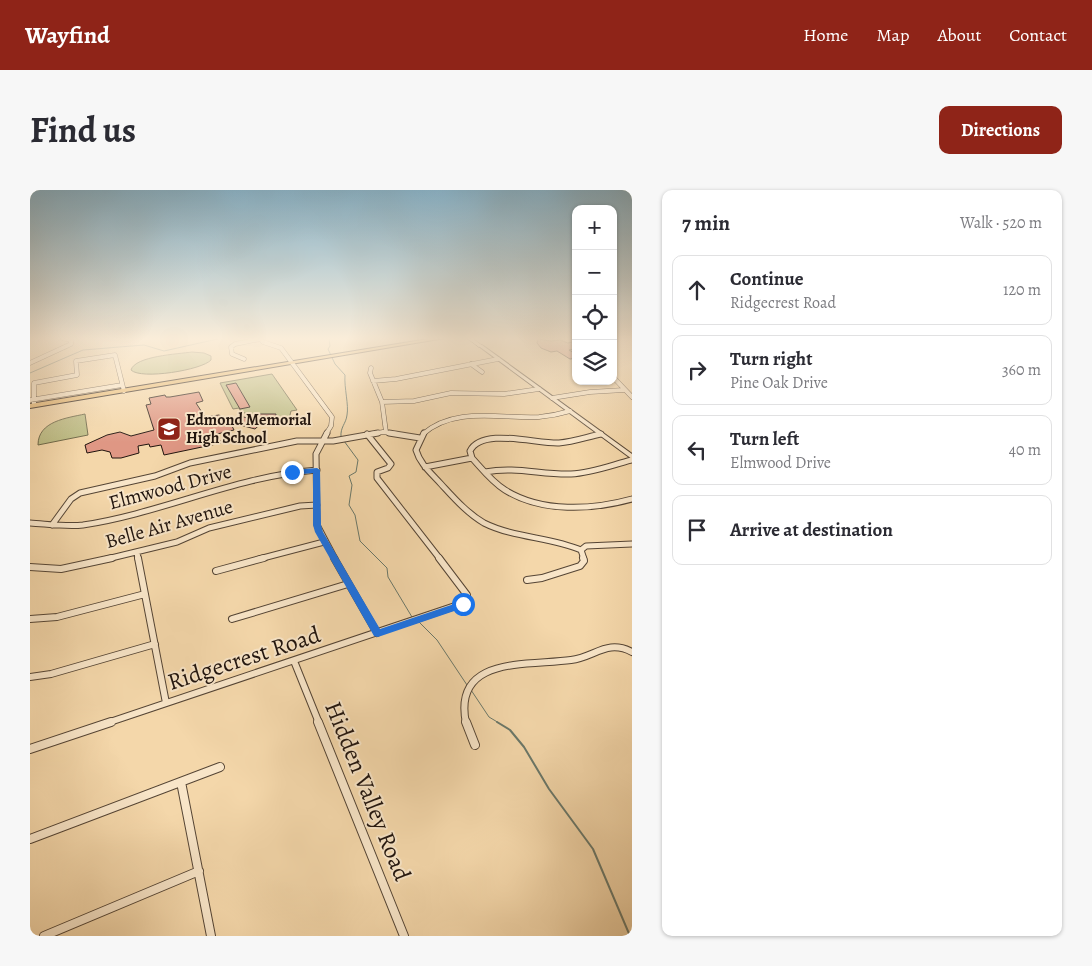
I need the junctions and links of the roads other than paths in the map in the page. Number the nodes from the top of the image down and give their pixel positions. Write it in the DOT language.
graph roads {
  1 [pos="78,373"];
  2 [pos="119,373"];
  3 [pos="221,373"];
  4 [pos="299,373"];
  5 [pos="370,373"];
  6 [pos="427,373"];
  7 [pos="517,373"];
  8 [pos="374,381"];
  9 [pos="617,382"];
  10 [pos="123,388"];
  11 [pos="540,389"];
  12 [pos="623,389"];
  13 [pos="632,397"];
  14 [pos="552,398"];
  15 [pos="382,402"];
  16 [pos="32,403"];
  17 [pos="570,411"];
  18 [pos="386,432"];
  19 [pos="367,434"];
  20 [pos="601,434"];
  21 [pos="420,438"];
  22 [pos="321,441"];
  23 [pos="472,458"];
  24 [pos="632,458"];
  25 [pos="425,467"];
  26 [pos="317,470"];
  27 [pos="485,472"];
  28 [pos="632,499"];
  29 [pos="317,505"];
  30 [pos="30,523"];
  31 [pos="52,525"];
  32 [pos="324,542"];
  33 [pos="632,544"];
  34 [pos="581,550"];
  35 [pos="137,552"];
  36 [pos="30,567"];
  37 [pos="216,571"];
  38 [pos="527,580"];
  39 [pos="348,584"];
  40 [pos="145,594"];
  41 [pos="30,619"];
  42 [pos="232,619"];
  43 [pos="378,633"];
  44 [pos="155,644"];
  45 [pos="632,652"];
  46 [pos="294,661"];
  47 [pos="30,677"];
  48 [pos="166,704"];
  49 [pos="475,746"];
  50 [pos="30,748"];
  51 [pos="220,768"];
  52 [pos="181,782"];
  53 [pos="30,839"];
  54 [pos="199,871"];
  55 [pos="44,936"];
  56 [pos="211,936"];
  57 [pos="404,936"];
  1 -- 16 [label="street"];
  2 -- 10 [label="street"];
  3 -- 10 [label="main road"];
  4 -- 22 [label="street"];
  5 -- 8 [label="street"];
  6 -- 8 [label="street"];
  7 -- 11 [label="street"];
  8 -- 15 [label="street"];
  9 -- 12 [label="street"];
  10 -- 16 [label="main road"];
  11 -- 14 [label="street"];
  11 -- 15 [label="street"];
  12 -- 13 [label="street"];
  12 -- 14 [label="street"];
  14 -- 17 [label="street"];
  15 -- 18 [label="street"];
  17 -- 20 [label="street"];
  17 -- 21 [label="street"];
  18 -- 19 [label="street"];
  18 -- 21 [label="street"];
  19 -- 22 [label="street"];
  19 -- 43 [label="street, Ridgecrest Road"];
  20 -- 23 [label="street"];
  20 -- 24 [label="street"];
  21 -- 25 [label="street"];
  22 -- 26 [label="street"];
  22 -- 31 [label="street"];
  23 -- 25 [label="street"];
  23 -- 27 [label="street"];
  24 -- 27 [label="street"];
  25 -- 34 [label="street"];
  26 -- 29 [label="street"];
  26 -- 31 [label="street, Elmwood Drive"];
  27 -- 28 [label="street"];
  29 -- 32 [label="street"];
  29 -- 35 [label="street, Belle Air Avenue"];
  30 -- 31 [label="street, Elmwood Drive"];
  32 -- 37 [label="street"];
  32 -- 39 [label="street"];
  33 -- 34 [label="street"];
  34 -- 38 [label="street"];
  35 -- 36 [label="street, Belle Air Avenue"];
  35 -- 40 [label="street"];
  39 -- 42 [label="street"];
  39 -- 43 [label="street"];
  40 -- 41 [label="street"];
  40 -- 44 [label="street"];
  43 -- 46 [label="street, Ridgecrest Road"];
  44 -- 47 [label="street"];
  44 -- 48 [label="street"];
  45 -- 49 [label="street"];
  46 -- 48 [label="street, Ridgecrest Road"];
  46 -- 57 [label="street, Hidden Valley Road"];
  48 -- 50 [label="street, Ridgecrest Road"];
  51 -- 52 [label="street"];
  52 -- 53 [label="street"];
  52 -- 54 [label="street"];
  54 -- 55 [label="street"];
  54 -- 56 [label="street"];
}
